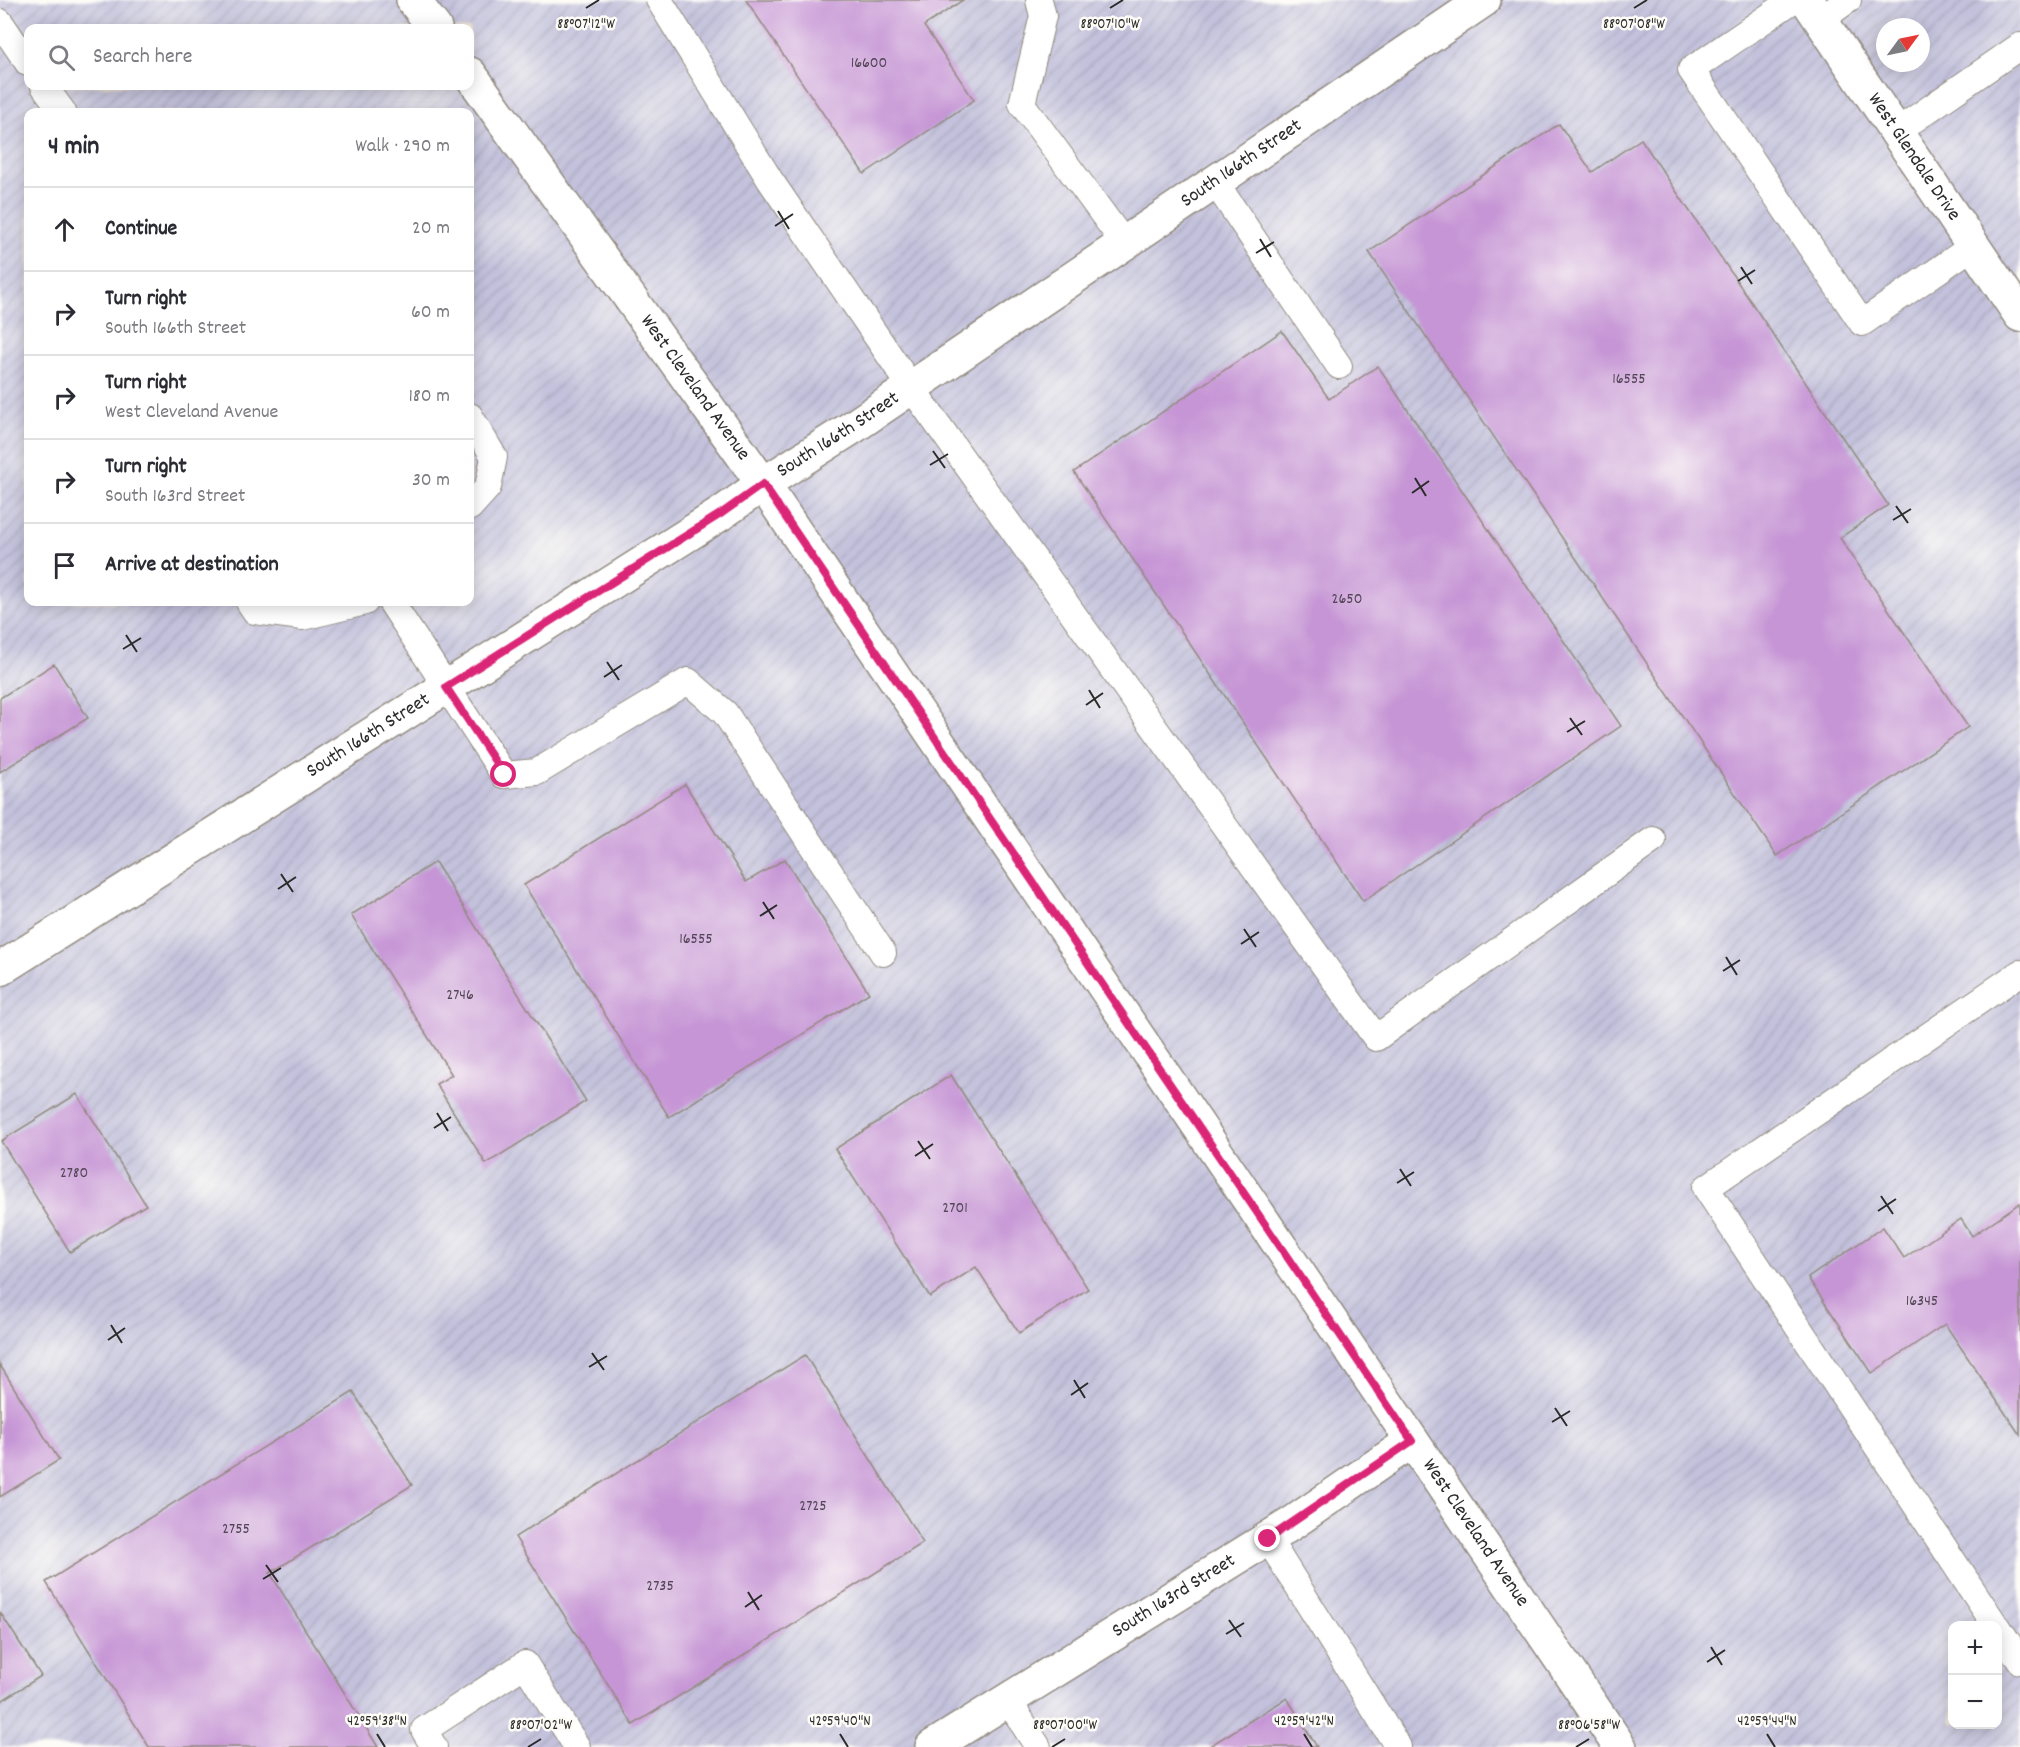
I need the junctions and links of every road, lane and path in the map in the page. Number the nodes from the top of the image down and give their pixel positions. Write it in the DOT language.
graph roads {
  1 [pos="413,0"];
  2 [pos="659,0"];
  3 [pos="1039,0"];
  4 [pos="1484,0"];
  5 [pos="1793,0"];
  6 [pos="1848,0"];
  7 [pos="1814,10"];
  8 [pos="0,22"];
  9 [pos="432,24"];
  10 [pos="2020,46"];
  11 [pos="24,57"];
  12 [pos="474,80"];
  13 [pos="47,90"];
  14 [pos="60,108"];
  15 [pos="1896,132"];
  16 [pos="1215,182"];
  17 [pos="1124,243"];
  18 [pos="1974,246"];
  19 [pos="2020,315"];
  20 [pos="1340,366"];
  21 [pos="911,387"];
  22 [pos="474,423"];
  23 [pos="763,484"];
  24 [pos="474,503"];
  25 [pos="252,606"];
  26 [pos="348,606"];
  27 [pos="394,606"];
  28 [pos="446,687"];
  29 [pos="1653,840"];
  30 [pos="883,953"];
  31 [pos="0,969"];
  32 [pos="2020,973"];
  33 [pos="1412,1441"];
  34 [pos="1268,1539"];
  35 [pos="1994,1621"];
  36 [pos="2002,1634"];
  37 [pos="2020,1661"];
  38 [pos="1008,1700"];
  39 [pos="434,1747"];
  40 [pos="578,1747"];
  41 [pos="932,1747"];
  42 [pos="1038,1747"];
  43 [pos="1398,1747"];
  44 [pos="1620,1747"];
  1 -- 9 [label="street"];
  2 -- 21 [label="lane"];
  3 -- 17 [label="lane"];
  4 -- 16 [label="street, South 166th Street"];
  5 -- 18 [label="lane"];
  6 -- 7 [label="lane"];
  7 -- 15 [label="street, West Glendale Drive"];
  8 -- 11 [label="lane"];
  10 -- 15 [label="lane"];
  12 -- 23 [label="street, West Cleveland Avenue"];
  13 -- 14 [label="lane"];
  15 -- 18 [label="street, West Glendale Drive"];
  16 -- 17 [label="street, South 166th Street"];
  16 -- 20 [label="lane"];
  17 -- 21 [label="street, South 166th Street"];
  18 -- 19 [label="street, West Glendale Drive"];
  21 -- 23 [label="street, South 166th Street"];
  21 -- 29 [label="lane"];
  22 -- 24 [label="lane"];
  23 -- 28 [label="street, South 166th Street"];
  23 -- 33 [label="street, West Cleveland Avenue"];
  25 -- 26 [label="lane"];
  27 -- 28 [label="lane"];
  28 -- 30 [label="lane"];
  28 -- 31 [label="street, South 166th Street"];
  32 -- 35 [label="lane"];
  33 -- 34 [label="street, South 163rd Street"];
  33 -- 44 [label="street, West Cleveland Avenue"];
  34 -- 38 [label="street, South 163rd Street"];
  34 -- 43 [label="lane"];
  36 -- 37 [label="lane"];
  38 -- 41 [label="street, South 163rd Street"];
  38 -- 42 [label="lane"];
  39 -- 40 [label="lane"];
}
